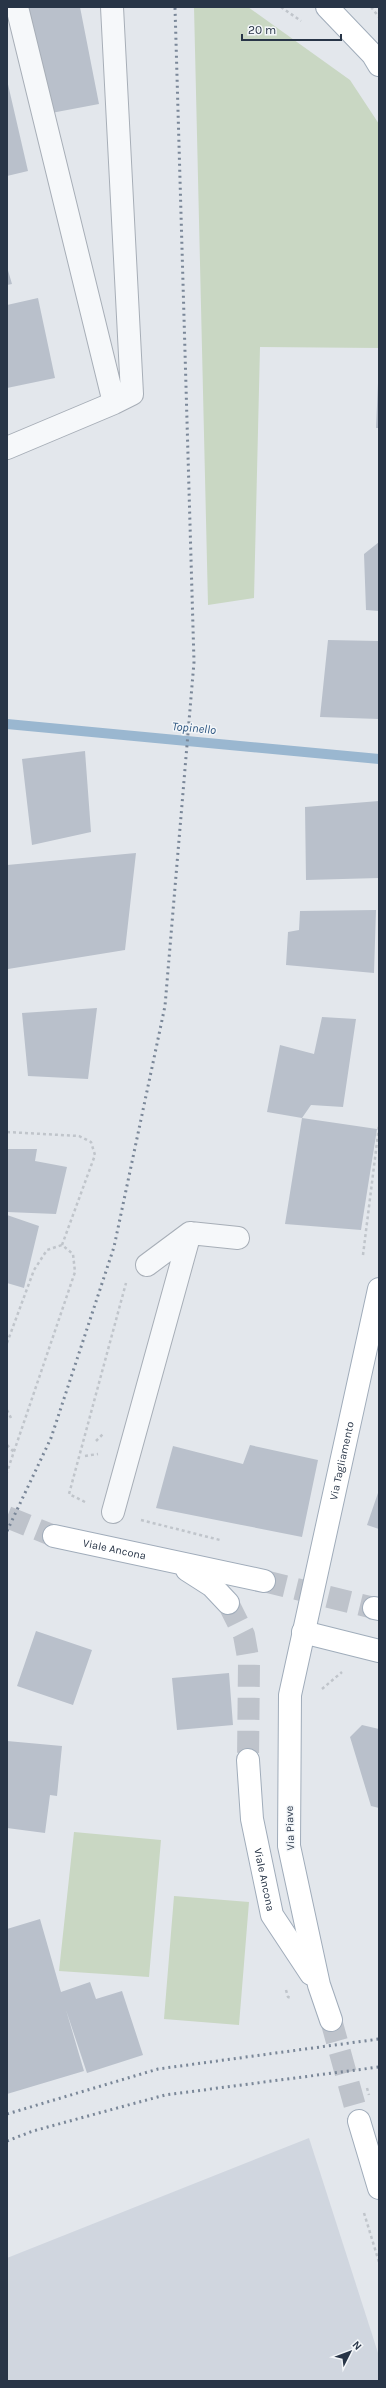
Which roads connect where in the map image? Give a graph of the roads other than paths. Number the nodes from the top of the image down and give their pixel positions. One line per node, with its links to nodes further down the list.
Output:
1 (17, 7): 5 (lane)
2 (112, 7): 5 (lane)
3 (327, 7): 4 (main road)
4 (379, 65)
5 (114, 403): 6 (lane)
6 (7, 448)
7 (190, 1233): 8 (lane); 9 (lane); 11 (lane)
8 (238, 1238)
9 (146, 1266)
10 (379, 1289): 16 (main road, Via Tagliamento)
11 (113, 1512)
12 (54, 1536): 13 (main road, Viale Ancona)
13 (174, 1562): 14 (main road, Viale Ancona); 15 (main road, Viale Ancona)
14 (264, 1581)
15 (228, 1604)
16 (303, 1632): 17 (main road); 19 (main road, Via Piave)
17 (379, 1651)
18 (248, 1760): 19 (main road, Viale Ancona)
19 (319, 1985): 20 (main road, Via Piave)
20 (331, 2020)
21 (359, 2121): 22 (main road)
22 (379, 2188)

